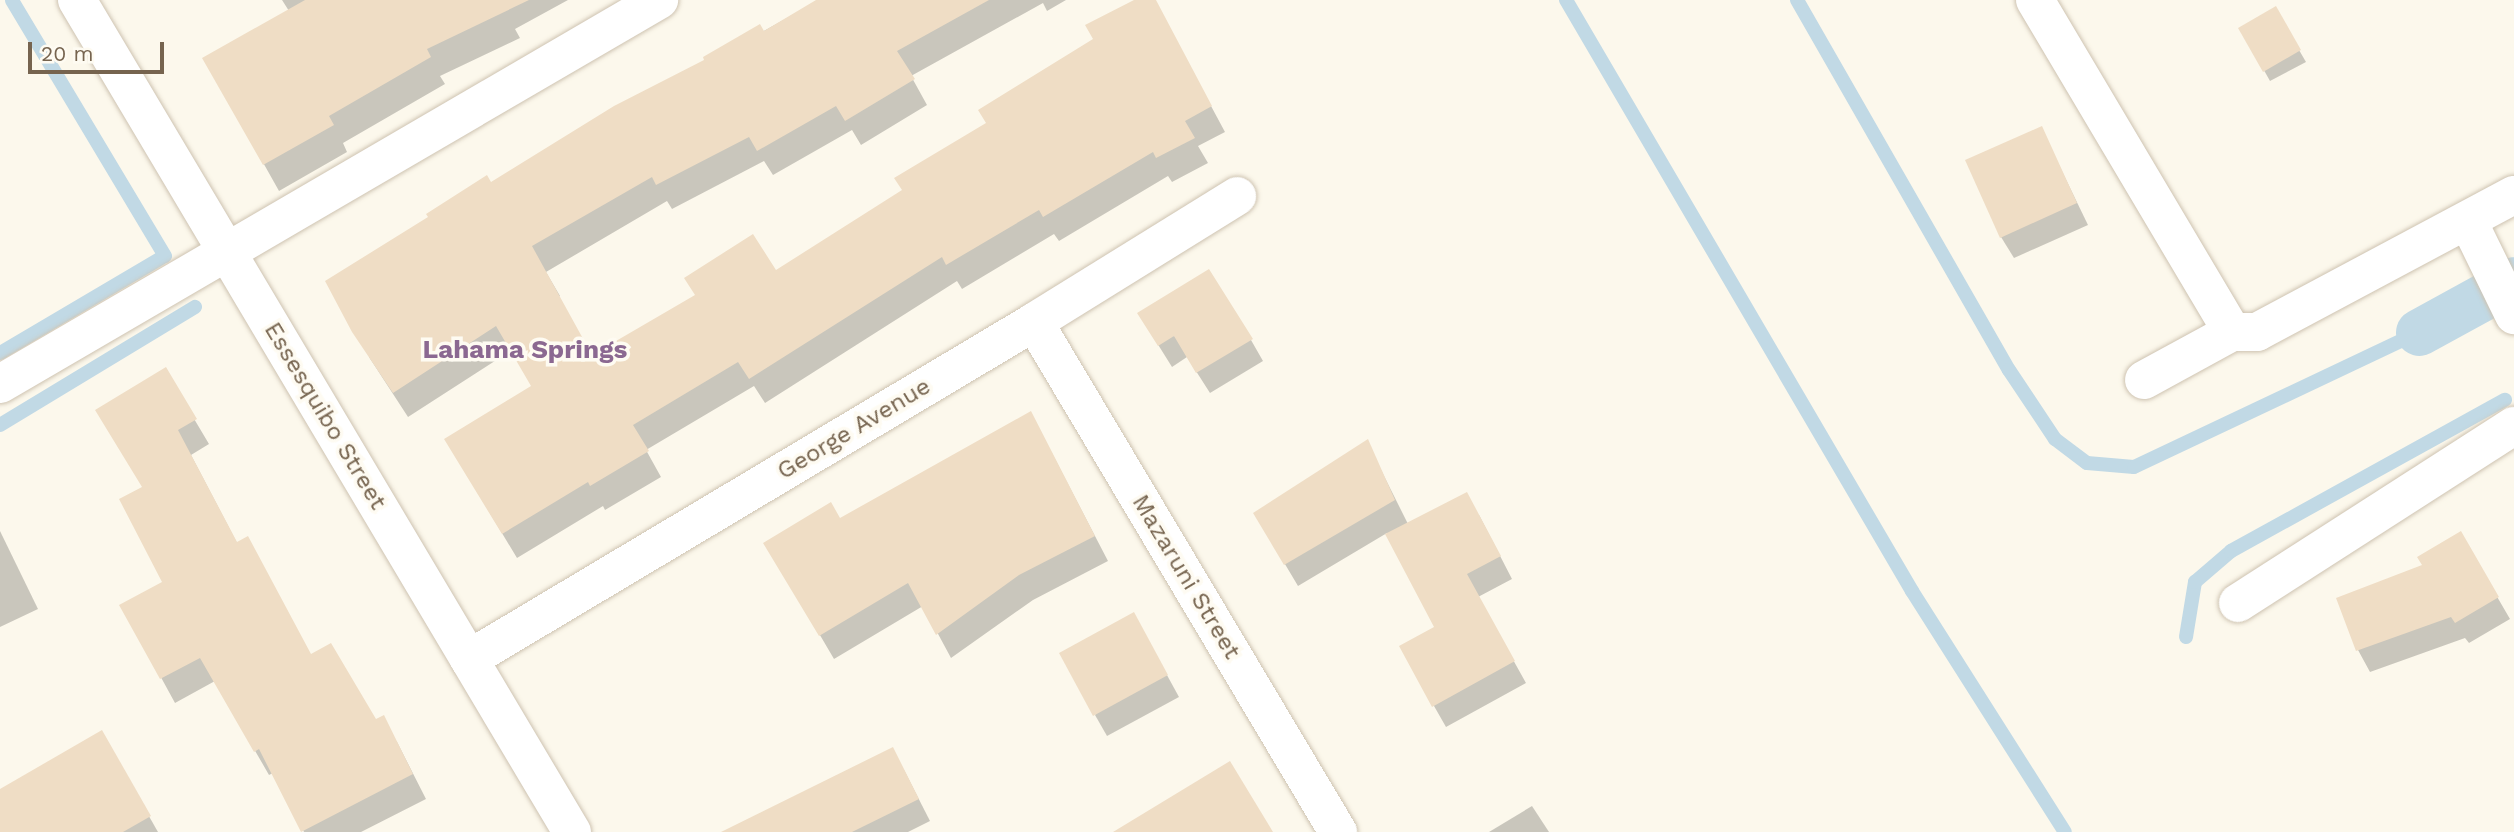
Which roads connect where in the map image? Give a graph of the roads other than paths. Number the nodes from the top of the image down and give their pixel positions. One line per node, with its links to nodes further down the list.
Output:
1 (77, 0): 7 (street, Essesquibo Street)
2 (659, 0): 7 (street)
3 (2035, 0): 10 (street)
4 (2514, 195): 6 (street)
5 (1237, 196): 9 (street, George Avenue)
6 (2468, 221): 8 (street); 10 (street)
7 (227, 252): 12 (street); 15 (street, Essesquibo Street)
8 (2514, 315)
9 (1034, 322): 15 (street, George Avenue); 17 (street, Mazaruni Street)
10 (2232, 332): 11 (street)
11 (2144, 380)
12 (0, 384)
13 (2514, 426): 14 (street)
14 (2238, 603)
15 (469, 659): 16 (street, Essesquibo Street)
16 (572, 832)
17 (1338, 832)

